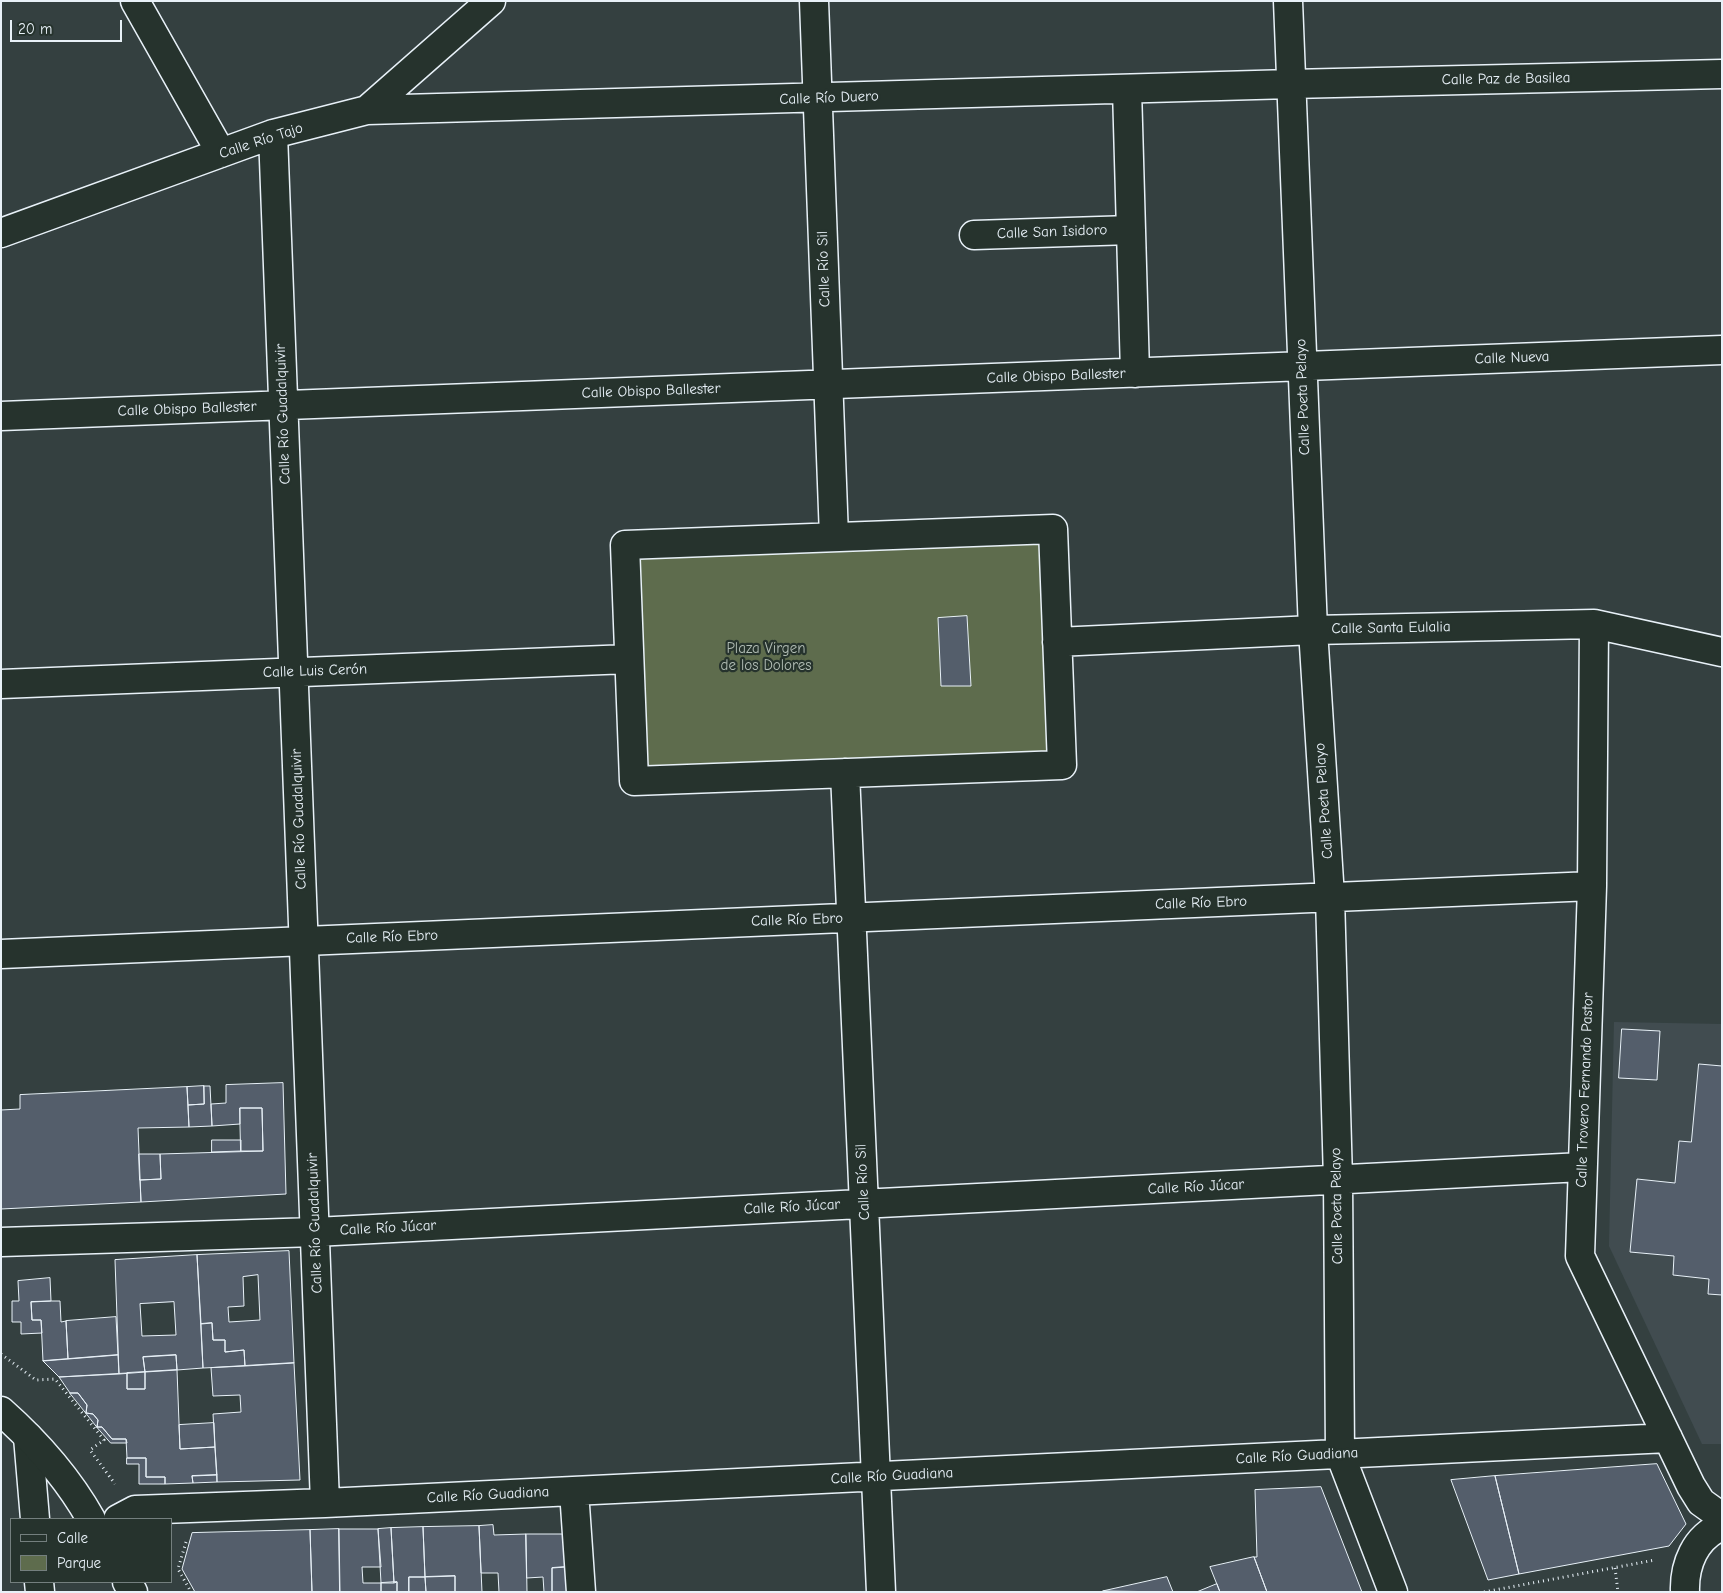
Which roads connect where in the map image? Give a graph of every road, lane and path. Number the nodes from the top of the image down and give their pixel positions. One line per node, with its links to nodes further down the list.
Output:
1 (135, 1): 11 (street)
2 (492, 1): 9 (street, Calle Río Tajo)
3 (814, 1): 8 (street, Calle Río Sil)
4 (1288, 1): 6 (street, Calle Poeta Pelayo)
5 (1722, 74): 6 (street, Calle Paz de Basilea)
6 (1291, 84): 7 (street, Calle Río Duero); 16 (street, Calle Poeta Pelayo)
7 (1127, 88): 8 (street, Calle Río Duero); 12 (street)
8 (818, 98): 9 (street, Calle Río Duero); 18 (street, Calle Río Sil)
9 (367, 110): 10 (street, Calle Río Tajo)
10 (273, 134): 11 (street, Calle Río Tajo); 19 (street, Calle Río Guadalquivir)
11 (222, 153): 13 (street, Calle Río Tajo)
12 (1131, 230): 14 (street, Calle San Isidoro); 17 (street)
13 (1, 233)
14 (974, 235)
15 (1722, 350): 16 (street, Calle Nueva)
16 (1302, 366): 17 (street, Calle Obispo Ballester); 23 (street, Calle Poeta Pelayo)
17 (1135, 373): 18 (street, Calle Obispo Ballester)
18 (828, 384): 19 (street, Calle Obispo Ballester); 21 (street, Calle Río Sil)
19 (283, 406): 20 (street, Calle Obispo Ballester); 27 (street, Calle Río Guadalquivir)
20 (1, 416)
21 (834, 537): 24 (street); 26 (street)
22 (1594, 624): 23 (street, Calle Santa Eulalia); 25 (street, Calle Santa Eulalia); 30 (street, Calle Trovero Fernando Pastor)
23 (1313, 630): 24 (street, Calle Santa Eulalia); 31 (street, Calle Poeta Pelayo)
24 (1057, 642): 29 (street)
25 (1722, 652)
26 (630, 659): 27 (street, Calle Luis Cerón); 29 (street)
27 (293, 672): 28 (street, Calle Luis Cerón); 33 (street, Calle Río Guadalquivir)
28 (1, 684)
29 (845, 772): 32 (street, Calle Río Sil)
30 (1592, 886): 31 (street, Calle Río Ebro); 35 (street, Calle Trovero Fernando Pastor)
31 (1330, 897): 32 (street, Calle Río Ebro); 36 (street, Calle Poeta Pelayo)
32 (851, 918): 33 (street, Calle Río Ebro); 37 (street, Calle Río Sil)
33 (304, 941): 34 (street, Calle Río Ebro); 38 (street, Calle Río Guadalquivir)
34 (1, 954)
35 (1582, 1167): 36 (street, Calle Río Júcar); 43 (street, Calle Trovero Fernando Pastor)
36 (1338, 1180): 37 (street, Calle Río Júcar); 44 (street, Calle Poeta Pelayo)
37 (864, 1204): 38 (street, Calle Río Júcar); 45 (street, Calle Río Sil)
38 (315, 1232): 39 (street, Calle Río Júcar); 48 (street, Calle Río Guadalquivir)
39 (1, 1242)
40 (1, 1354): 46 (path)
41 (1, 1411): 42 (street)
42 (28, 1437): 51 (street); 52 (street)
43 (1668, 1438): 44 (street, Calle Río Guadiana); 50 (street, Calle Trovero Fernando Pastor)
44 (1340, 1454): 45 (street, Calle Río Guadiana); 60 (street, Calle Poeta Pelayo)
45 (876, 1476): 47 (street, Calle Río Guadiana); 59 (street, Calle Río Sil)
46 (118, 1487)
47 (574, 1491): 48 (street, Calle Río Guadiana); 58 (street)
48 (325, 1503): 49 (street, Calle Río Guadiana)
49 (189, 1508): 53 (street, Calle Río Guadiana); 57 (path)
50 (1722, 1517)
51 (35, 1518)
52 (90, 1518)
53 (120, 1518)
54 (1722, 1526): 63 (street)
55 (1660, 1559): 56 (path)
56 (1615, 1568): 61 (path); 62 (path)
57 (191, 1592)
58 (581, 1592)
59 (881, 1592)
60 (1393, 1592)
61 (1484, 1592)
62 (1618, 1592)
63 (1685, 1592)

